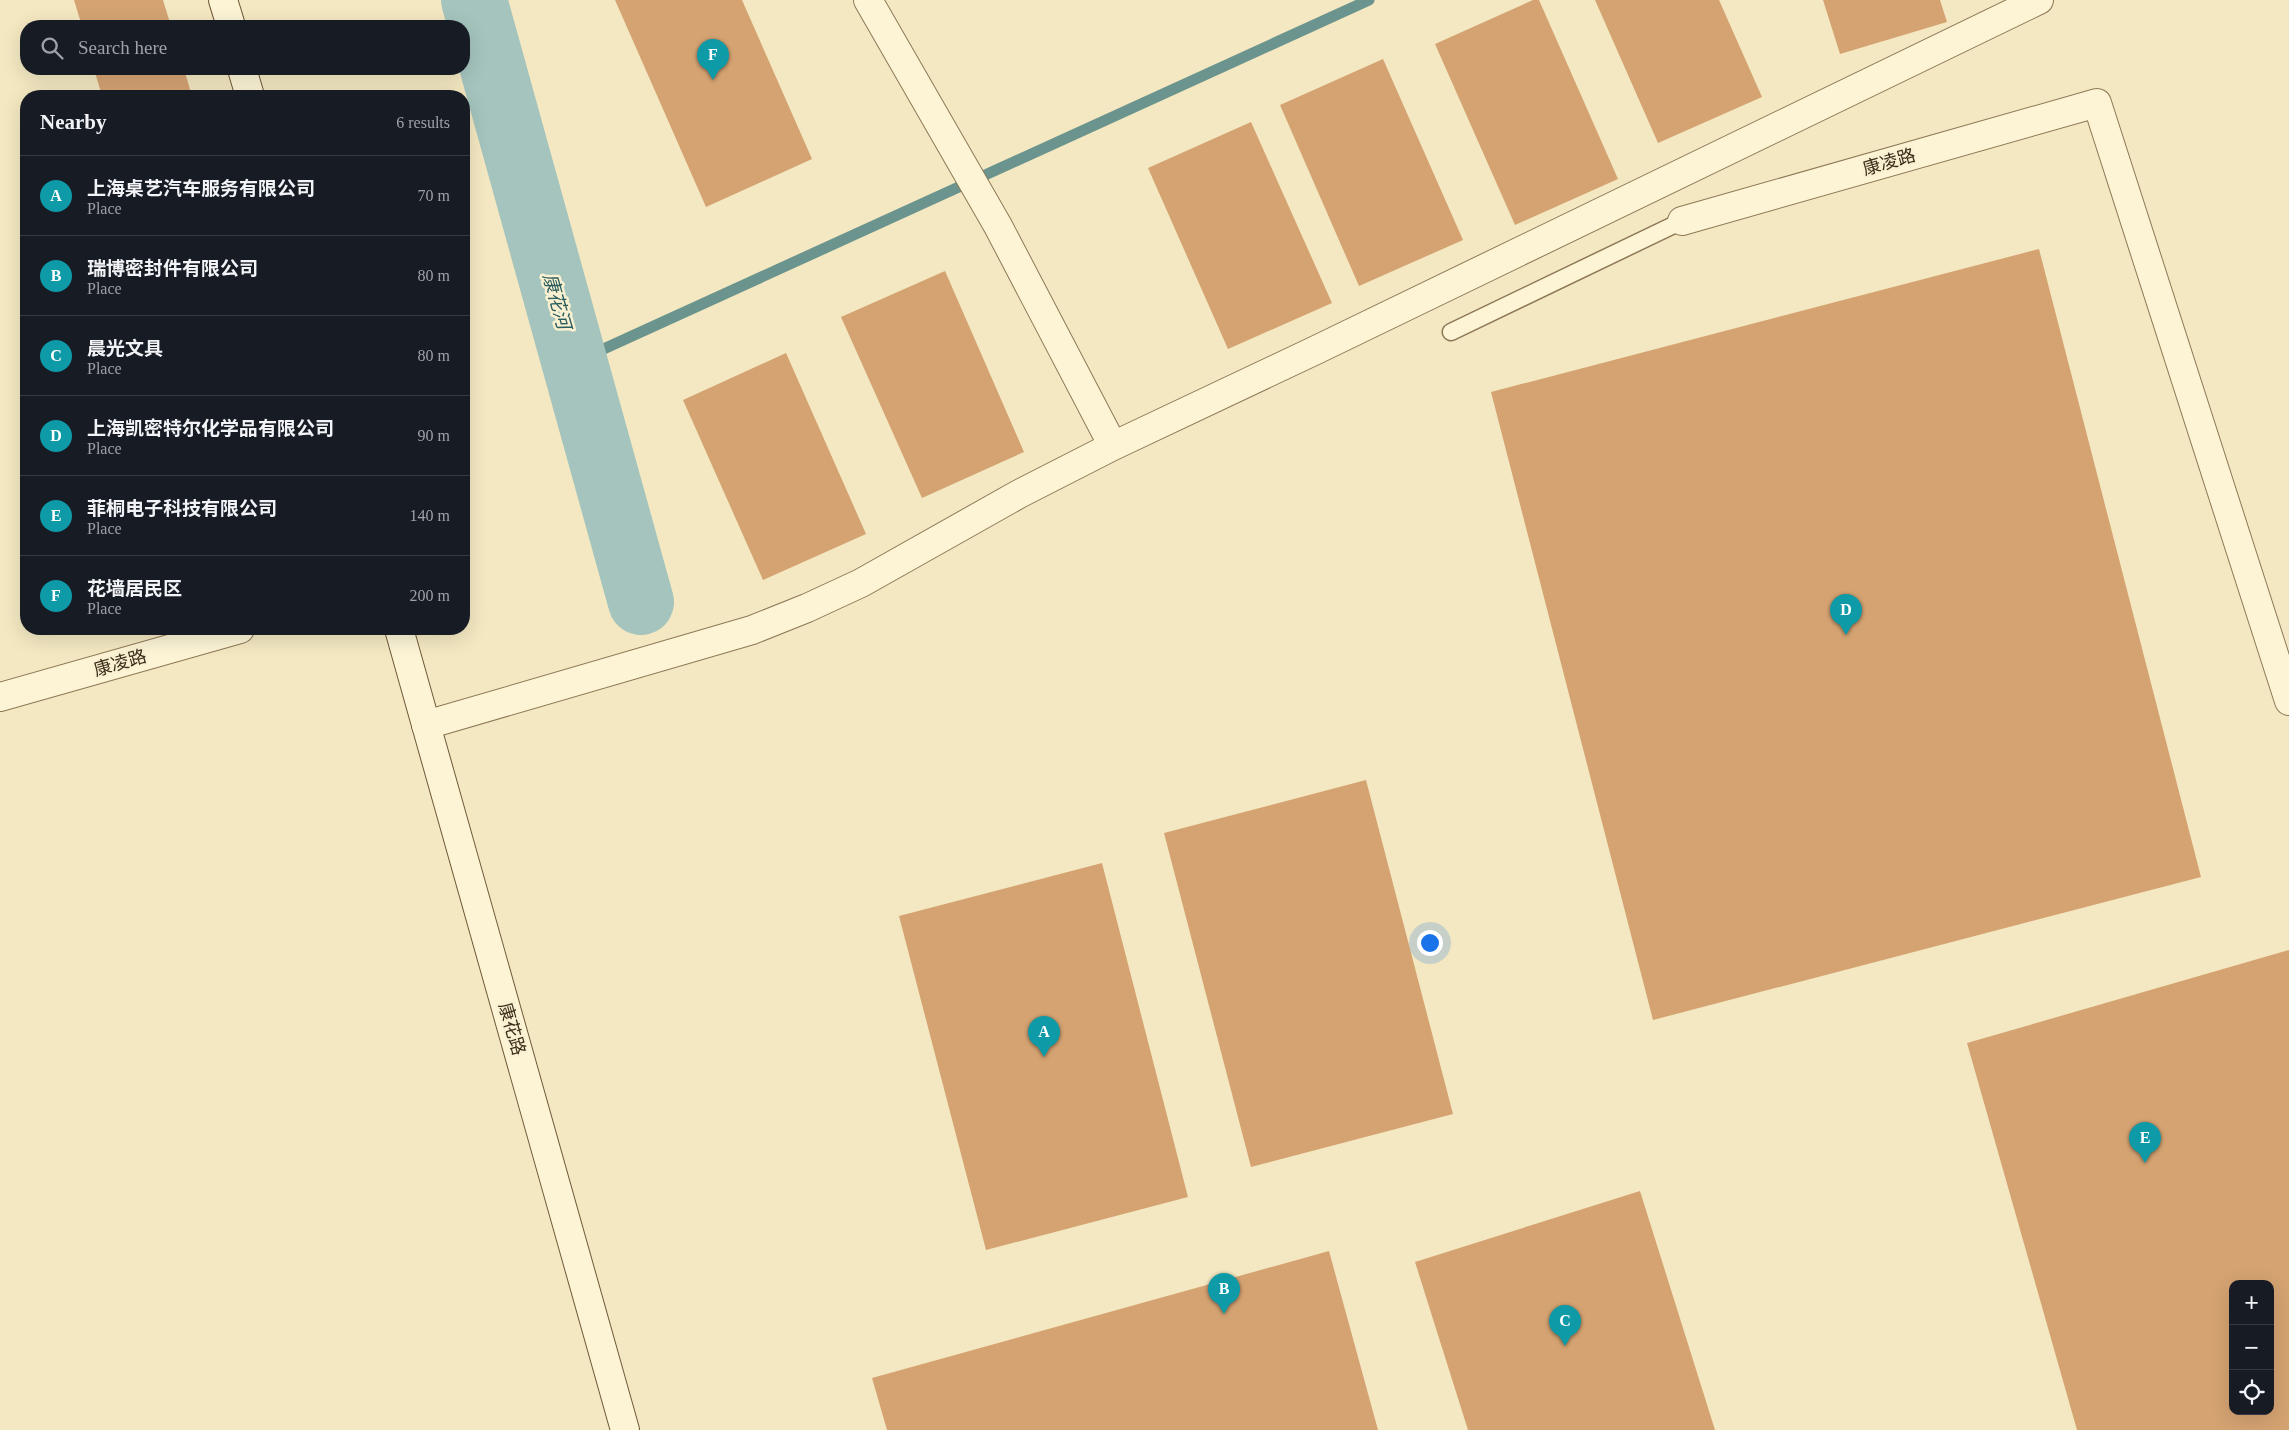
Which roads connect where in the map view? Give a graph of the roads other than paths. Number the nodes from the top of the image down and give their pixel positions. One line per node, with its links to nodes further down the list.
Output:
1 (223, 0): 4 (street)
2 (868, 0): 9 (street)
3 (2039, 0): 9 (street)
4 (229, 20)
5 (244, 75): 6 (street)
6 (248, 90)
7 (1682, 221): 8 (lane); 13 (street, 康凌路)
8 (1450, 332)
9 (1113, 446): 14 (street)
10 (219, 635): 12 (street, 康凌路)
11 (401, 635): 14 (street, 康花路)
12 (0, 697)
13 (2289, 701)
14 (426, 725): 15 (street, 康花路)
15 (625, 1430)

